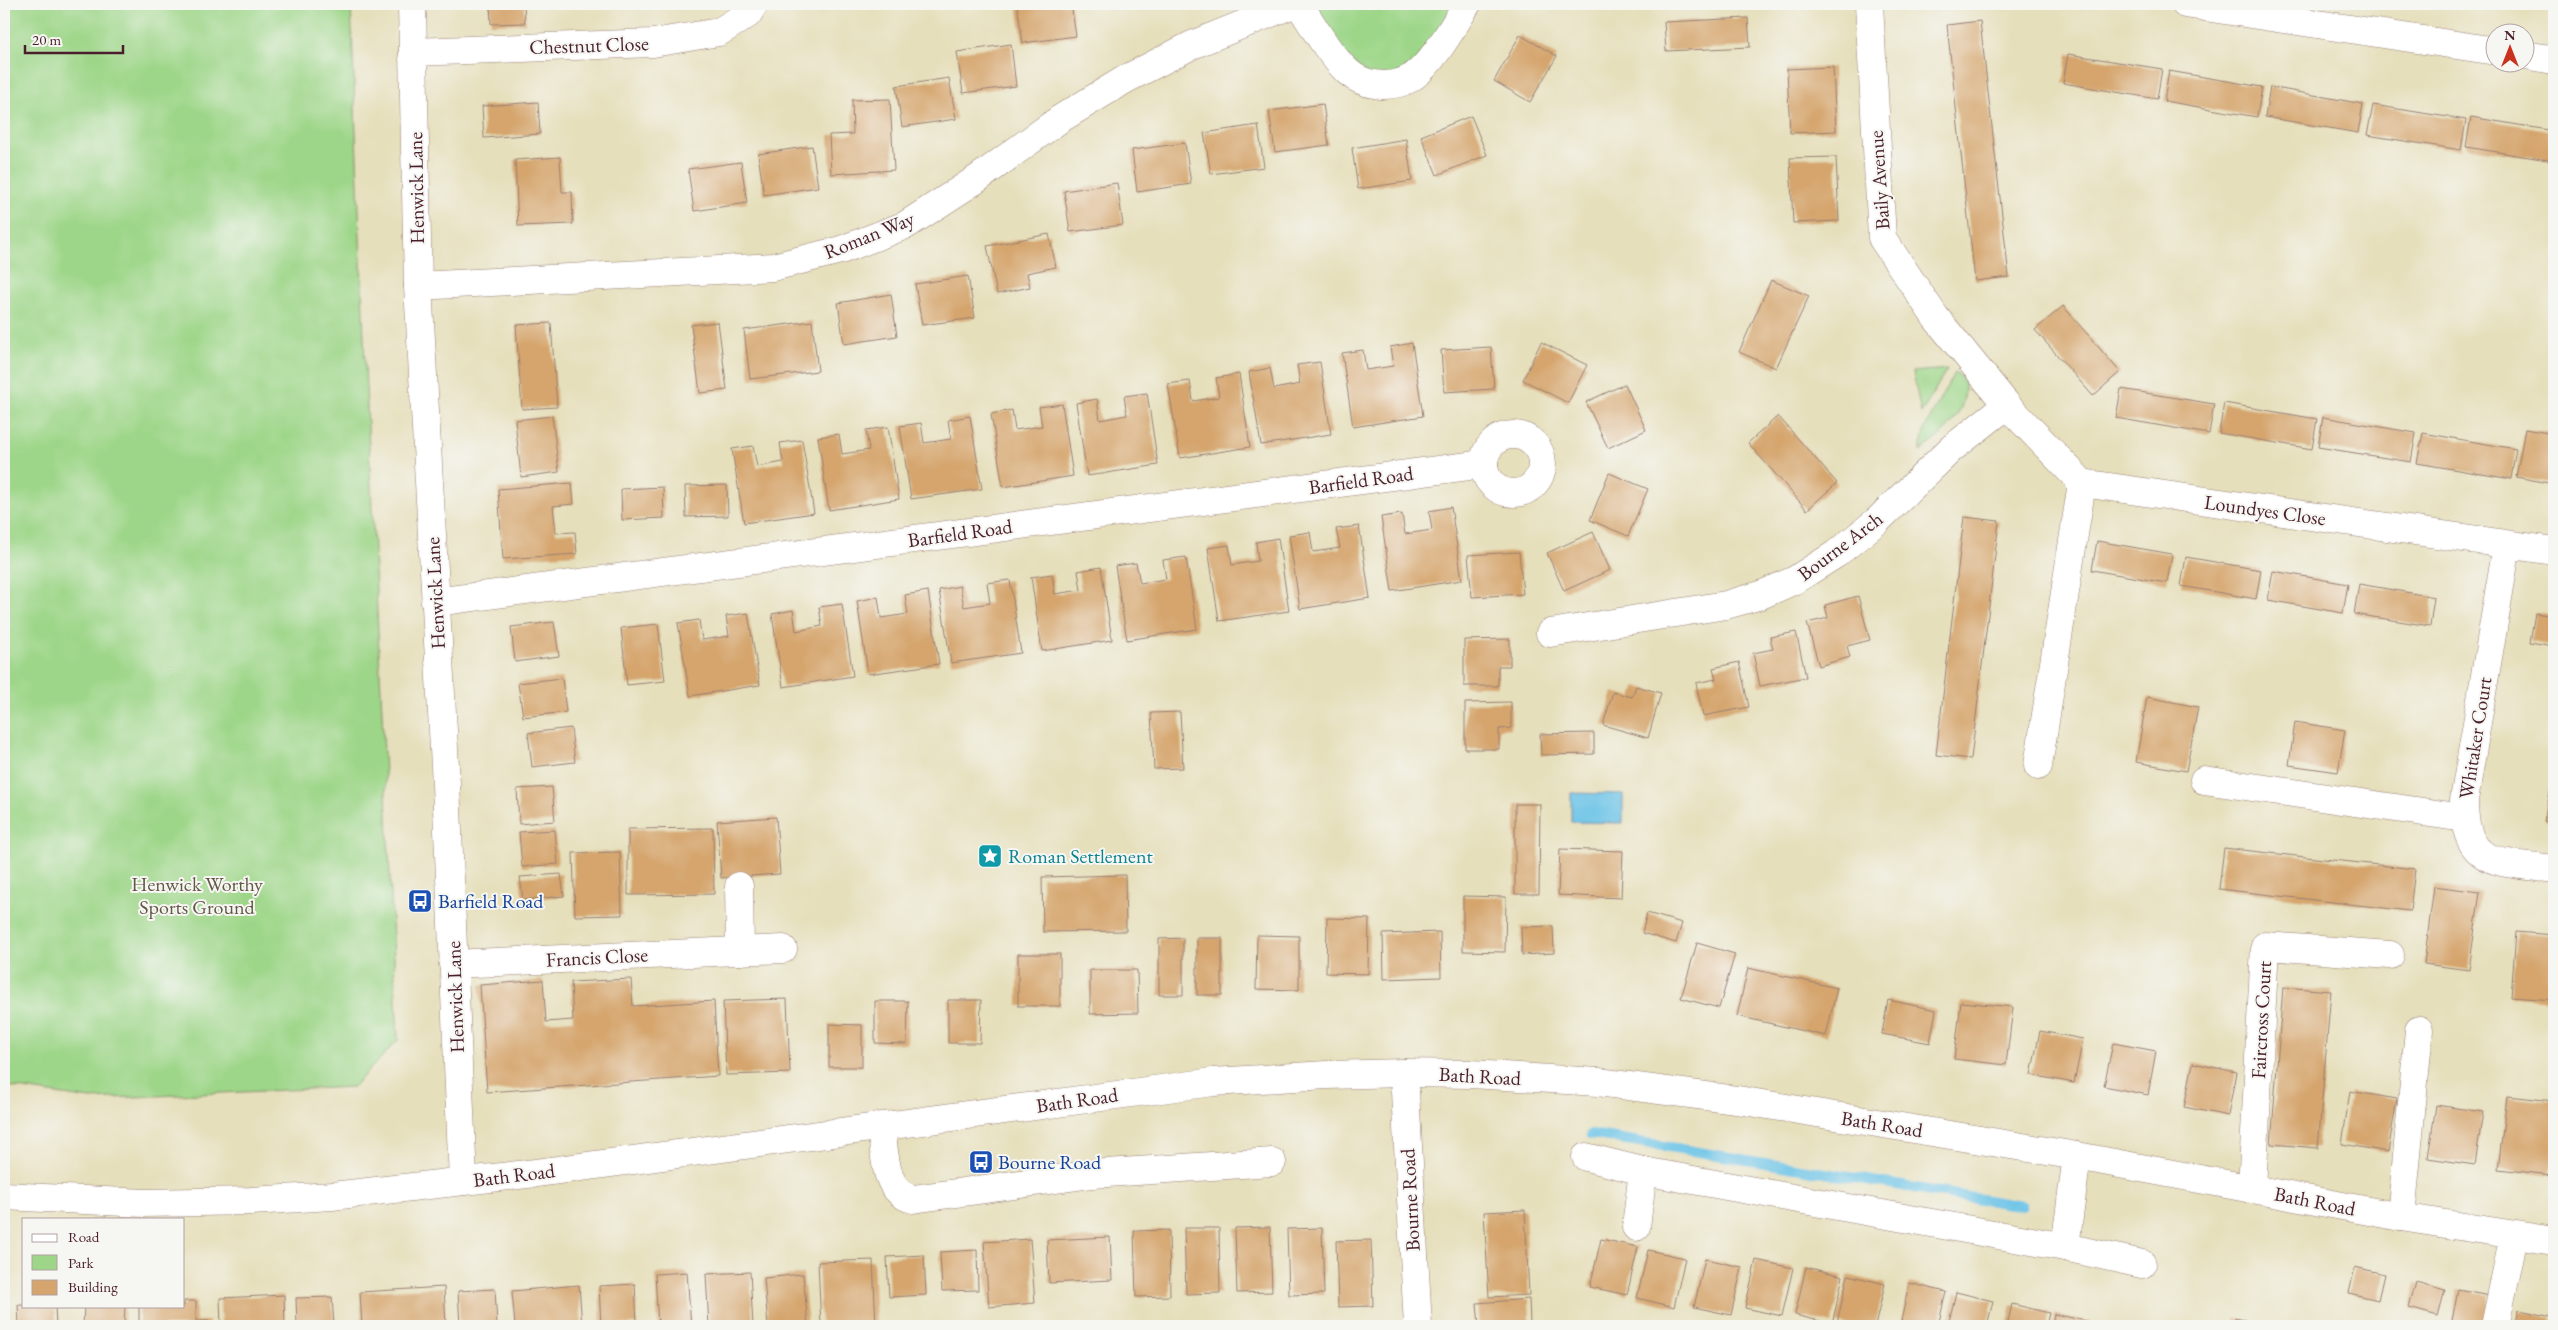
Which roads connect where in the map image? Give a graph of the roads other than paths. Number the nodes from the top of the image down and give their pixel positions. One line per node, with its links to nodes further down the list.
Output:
1 (412, 4): 9 (street, Henwick Lane)
2 (754, 4): 9 (street, Chestnut Close)
3 (1293, 4): 12 (street, Roman Way)
4 (1299, 4): 5 (street)
5 (1467, 4)
6 (1869, 4): 13 (street, Baily Avenue)
7 (2185, 4): 8 (street)
8 (2486, 49)
9 (413, 52): 12 (street, Henwick Lane)
10 (2536, 57): 11 (street)
11 (2554, 60)
12 (418, 286): 18 (street, Henwick Lane)
13 (2007, 405): 15 (street); 19 (street, Bourne Arch)
14 (1484, 464): 18 (street, Barfield Road)
15 (2082, 483): 16 (street, Loundyes Close); 20 (street)
16 (2507, 545): 17 (street, Loundyes Close); 22 (street, Whitaker Court)
17 (2554, 551)
18 (436, 602): 28 (street, Henwick Lane)
19 (1550, 633)
20 (2038, 766)
21 (2204, 780): 22 (street)
22 (2464, 818): 23 (street, Whitaker Court)
23 (2554, 869)
24 (739, 886): 26 (street)
25 (783, 949): 26 (street, Francis Close)
26 (740, 951): 28 (street, Francis Close)
27 (2390, 955): 37 (street, Faircross Court)
28 (453, 964): 36 (street, Henwick Lane)
29 (2420, 1030): 39 (street)
30 (1404, 1073): 31 (street, Bath Road); 32 (street, Bath Road); 45 (street, Bourne Road)
31 (881, 1126): 34 (street); 36 (street, Bath Road)
32 (2077, 1156): 37 (street, Bath Road); 43 (street)
33 (1586, 1157): 35 (street)
34 (1272, 1162)
35 (1643, 1170): 40 (street); 43 (street)
36 (463, 1181): 38 (street, Bath Road)
37 (2252, 1189): 39 (street, Bath Road)
38 (4, 1196)
39 (2401, 1217): 41 (street, Bath Road)
40 (1636, 1227)
41 (2514, 1236): 42 (street, Bath Road); 46 (street)
42 (2554, 1237)
43 (2065, 1247): 44 (street)
44 (2142, 1264)
45 (1418, 1326)
46 (2494, 1326)

